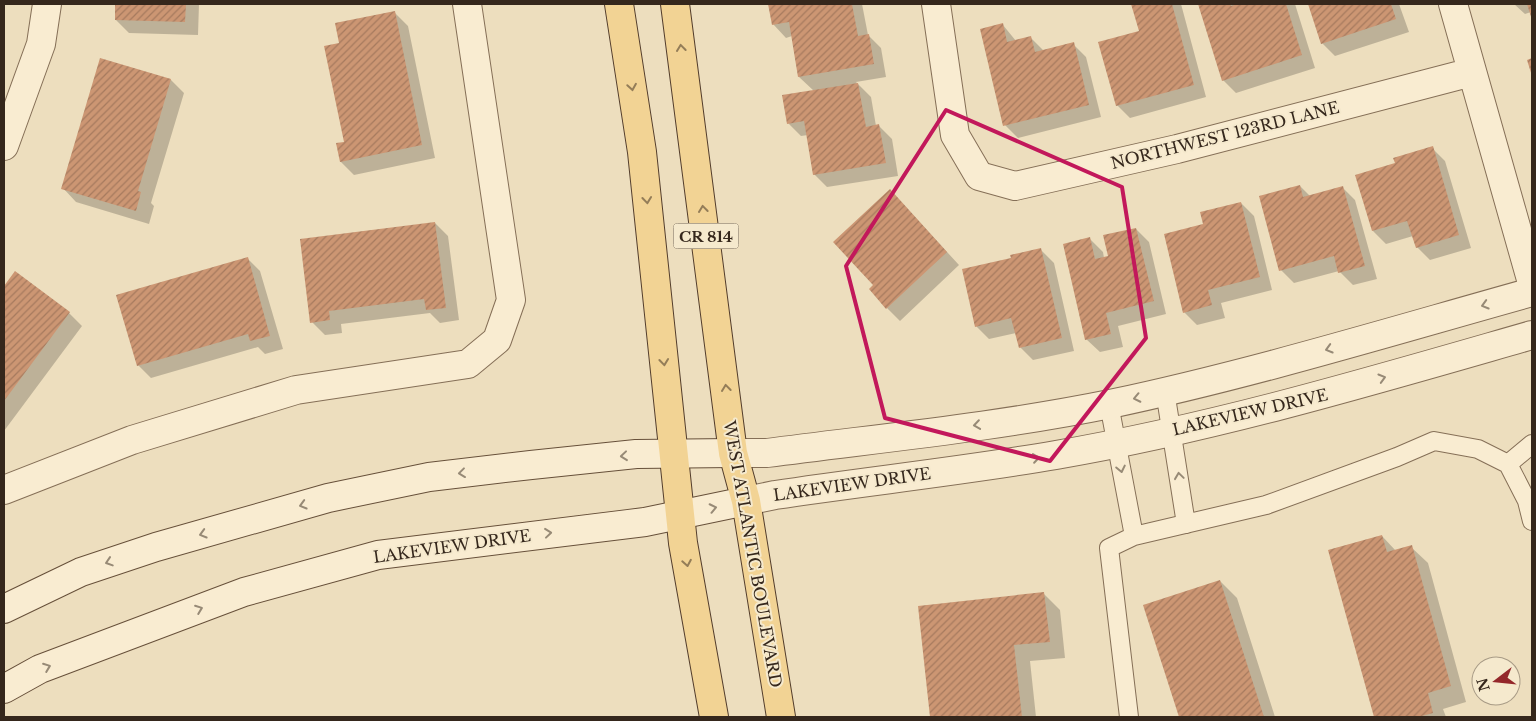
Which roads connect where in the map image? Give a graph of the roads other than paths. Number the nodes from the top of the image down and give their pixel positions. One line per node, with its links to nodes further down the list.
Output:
1 (48, 4): 8 (street)
2 (467, 4): 20 (street)
3 (620, 4): 17 (main road, CR 814, one-way to 17)
4 (675, 4): 18 (main road, WEST ATLANTIC BOULEVARD / CR 814, one-way to 4)
5 (936, 4): 7 (street, NORTHWEST 123RD LANE)
6 (1454, 4): 7 (street)
7 (1472, 72): 9 (street)
8 (4, 146)
9 (1532, 283)
10 (1532, 292): 12 (street, one-way to 12)
11 (1532, 335): 14 (street, LAKEVIEW DRIVE, one-way to 11)
12 (1165, 391): 13 (street, one-way to 13); 14 (lane)
13 (1109, 404): 15 (lane); 18 (street, one-way to 18)
14 (1172, 430): 15 (street, LAKEVIEW DRIVE); 24 (lane, one-way to 14)
15 (1115, 443): 21 (street, LAKEVIEW DRIVE, one-way to 15); 25 (lane, one-way to 25)
16 (1532, 444): 19 (lane)
17 (672, 454): 18 (street); 22 (main road, CR 814); 26 (street, one-way to 26)
18 (733, 454): 21 (main road, WEST ATLANTIC BOULEVARD / CR 814)
19 (1508, 464): 23 (lane); 24 (lane)
20 (4, 490)
21 (746, 501): 22 (street, LAKEVIEW DRIVE, one-way to 21); 29 (main road, WEST ATLANTIC BOULEVARD / CR 814)
22 (681, 515): 27 (street, LAKEVIEW DRIVE, one-way to 22); 28 (main road, CR 814, one-way to 28)
23 (1532, 521)
24 (1186, 524): 25 (lane)
25 (1134, 536): 30 (lane)
26 (4, 608)
27 (4, 689)
28 (714, 717)
29 (781, 717)
30 (1128, 717)

